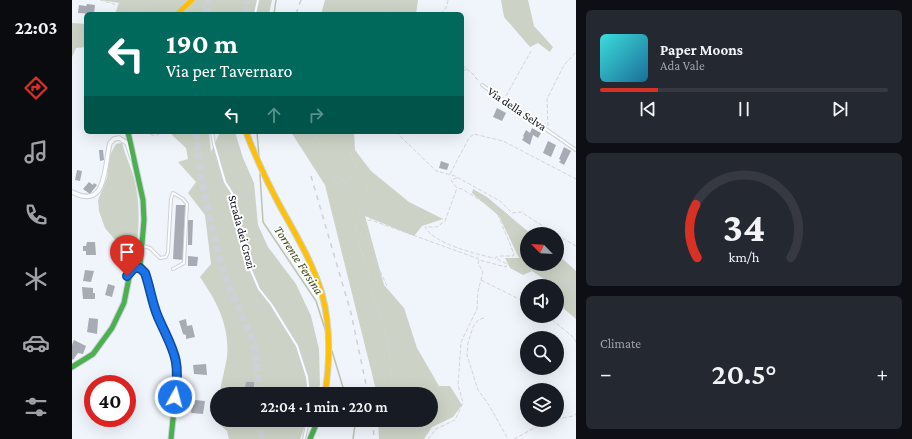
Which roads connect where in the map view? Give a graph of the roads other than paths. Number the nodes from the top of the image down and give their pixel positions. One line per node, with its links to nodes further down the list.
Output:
1 (192, 0): 3 (main road)
2 (258, 0): 4 (lane)
3 (179, 12)
4 (256, 12)
5 (482, 85): 9 (lane, Via della Selva)
6 (129, 134): 10 (main road)
7 (213, 134): 16 (lane, Strada dei Crozi)
8 (247, 134): 17 (main road)
9 (576, 150)
10 (137, 166): 11 (street); 12 (main road)
11 (72, 192)
12 (142, 246): 13 (main road); 14 (lane)
13 (140, 268): 15 (main road); 20 (main road)
14 (172, 269)
15 (72, 367)
16 (308, 387)
17 (326, 387)
18 (307, 427): 21 (lane)
19 (315, 427): 22 (main road)
20 (171, 439)
21 (304, 439)
22 (310, 439)

